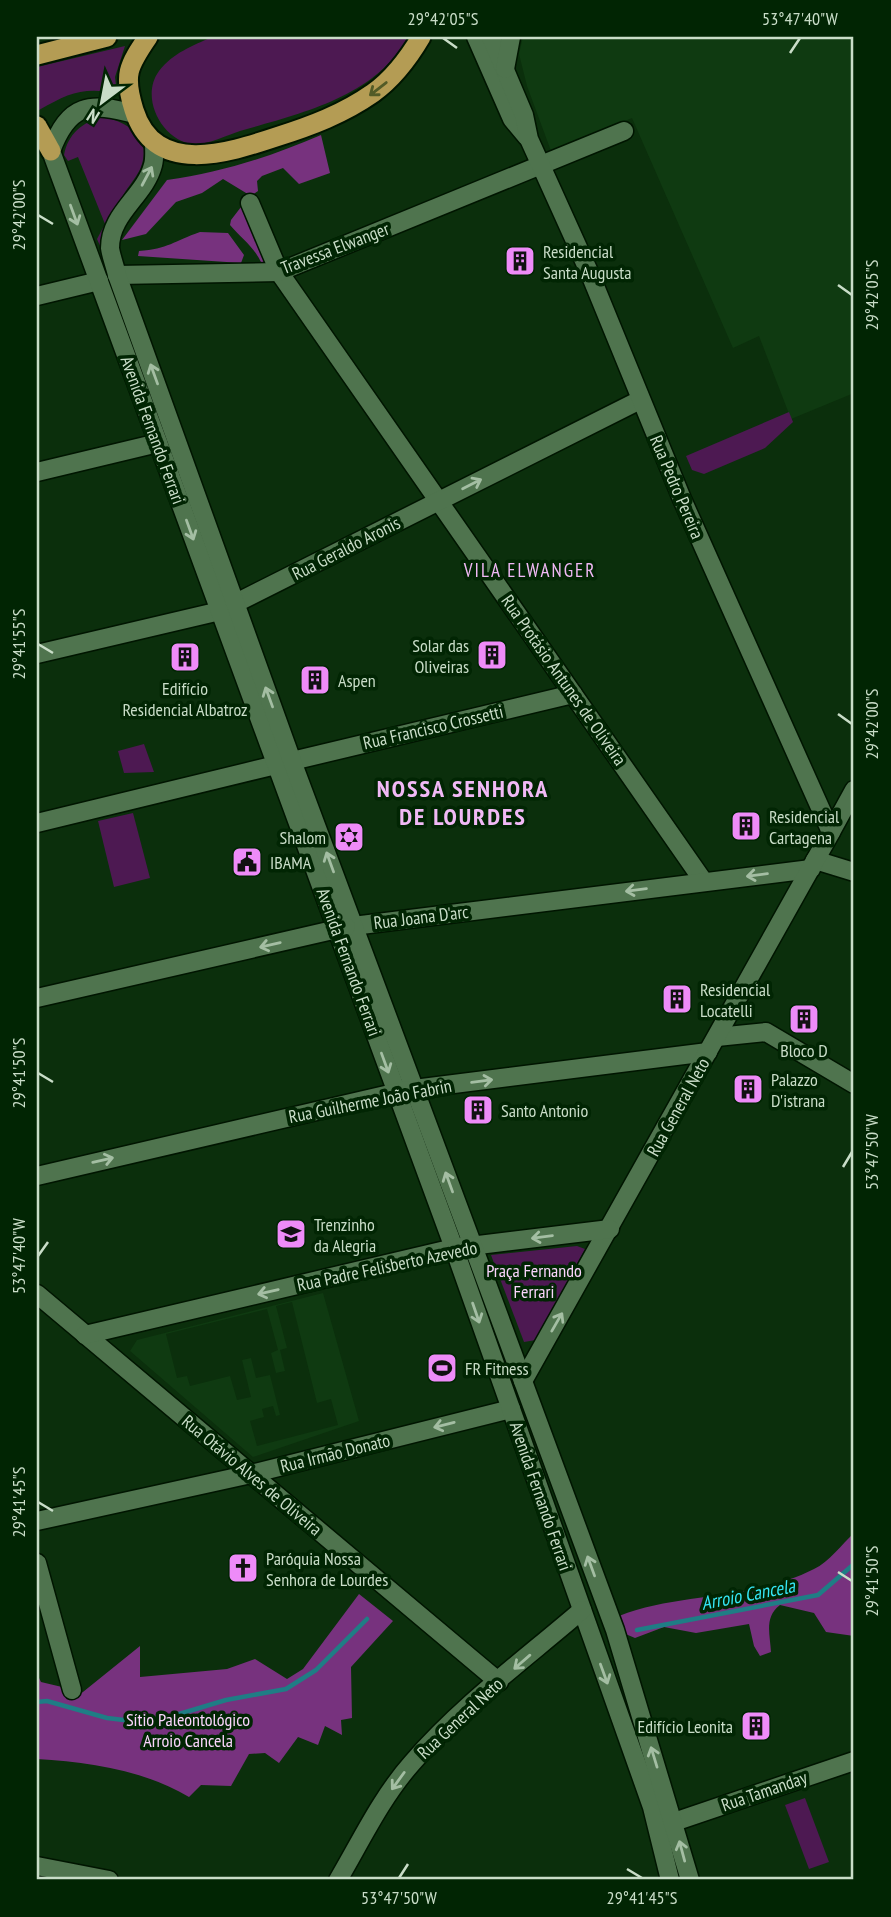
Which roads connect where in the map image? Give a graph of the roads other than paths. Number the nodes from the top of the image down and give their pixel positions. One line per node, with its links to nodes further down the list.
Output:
1 (107, 37): 7 (highway)
2 (148, 37): 9 (highway)
3 (421, 37): 13 (highway, one-way to 13)
4 (476, 37): 12 (street, Rua Pedro Pereira)
5 (491, 37): 8 (street, Rua Pedro Pereira)
6 (511, 37): 8 (street)
7 (37, 55)
8 (505, 69): 12 (street, Rua Pedro Pereira)
9 (135, 114): 13 (highway); 14 (street)
10 (37, 126): 14 (highway)
11 (624, 131): 15 (street, Travessa Elwanger)
12 (529, 139): 15 (street, Rua Pedro Pereira)
13 (154, 143): 18 (street, Avenida Fernando Ferrari, one-way to 13)
14 (51, 150): 19 (street, Avenida Fernando Ferrari, one-way to 19)
15 (541, 166): 17 (street, Travessa Elwanger); 21 (street, Rua Pedro Pereira)
16 (250, 203): 17 (street, Rua Protásio Antunes de Oliveira)
17 (279, 272): 18 (street, Travessa Elwanger); 24 (street, Rua Protásio Antunes de Oliveira)
18 (117, 275): 25 (street, Avenida Fernando Ferrari, one-way to 18)
19 (99, 281): 20 (street); 22 (street, Avenida Fernando Ferrari)
20 (37, 296)
21 (640, 400): 24 (street, Rua Geraldo Aronis, one-way to 21); 31 (street, Rua Pedro Pereira)
22 (158, 443): 23 (street); 25 (street, Avenida Fernando Ferrari, one-way to 25)
23 (37, 472)
24 (439, 501): 25 (street, Rua Geraldo Aronis); 27 (street, Rua Protásio Antunes de Oliveira)
25 (228, 607): 26 (street, Rua Geraldo Aronis); 28 (street, Avenida Fernando Ferrari)
26 (37, 654)
27 (573, 694): 28 (street, Rua Francisco Crossetti); 34 (street, Rua Protásio Antunes de Oliveira)
28 (284, 763): 30 (street, Rua Francisco Crossetti); 35 (street, Avenida Fernando Ferrari)
29 (854, 790): 31 (street, Rua General Neto)
30 (37, 823)
31 (831, 832): 32 (street, Rua General Neto)
32 (813, 864): 33 (street, Rua Joana D'arc); 34 (street, Rua Joana D'arc, one-way to 34); 37 (street, Rua General Neto)
33 (854, 872)
34 (704, 882): 35 (street, Rua Joana D'arc, one-way to 35)
35 (345, 928): 36 (street, Rua Joana D'arc, one-way to 36); 39 (street, Avenida Fernando Ferrari)
36 (37, 998)
37 (713, 1044): 38 (street, Rua Guilherme João Fabrin); 39 (street, Rua Guilherme João Fabrin, one-way to 37); 41 (street, Rua General Neto)
38 (854, 1084)
39 (405, 1091): 40 (street, Rua Guilherme João Fabrin, one-way to 39); 42 (street, Avenida Fernando Ferrari, one-way to 39); 43 (street, Avenida Fernando Ferrari)
40 (37, 1176)
41 (610, 1228): 42 (street, Rua Padre Felisberto Azevedo, one-way to 42); 46 (street, Rua General Neto, one-way to 41)
42 (472, 1246): 43 (street, Rua Padre Felisberto Azevedo); 46 (street, Avenida Fernando Ferrari)
43 (454, 1248): 45 (street, Rua Padre Felisberto Azevedo, one-way to 45); 47 (street, Avenida Fernando Ferrari, one-way to 47)
44 (37, 1294): 45 (street, Rua Otávio Alves de Oliveira)
45 (86, 1335): 48 (street, Rua Otávio Alves de Oliveira)
46 (523, 1381): 55 (street, Avenida Fernando Ferrari, one-way to 46)
47 (511, 1409): 48 (street, Rua Irmão Donato, one-way to 48); 51 (street, Avenida Fernando Ferrari)
48 (251, 1474): 49 (street, Rua Irmão Donato); 52 (street, Rua Otávio Alves de Oliveira)
49 (37, 1521)
50 (37, 1563): 53 (street)
51 (582, 1610): 52 (street, Rua General Neto, one-way to 52); 59 (street, Avenida Fernando Ferrari, one-way to 59)
52 (499, 1682): 58 (street, Rua General Neto, one-way to 58)
53 (72, 1690)
54 (854, 1761): 55 (street, Rua Tamanday)
55 (674, 1822): 60 (street, Avenida Fernando Ferrari, one-way to 55)
56 (37, 1866): 57 (street)
57 (109, 1880)
58 (338, 1880)
59 (670, 1880)
60 (690, 1880)

